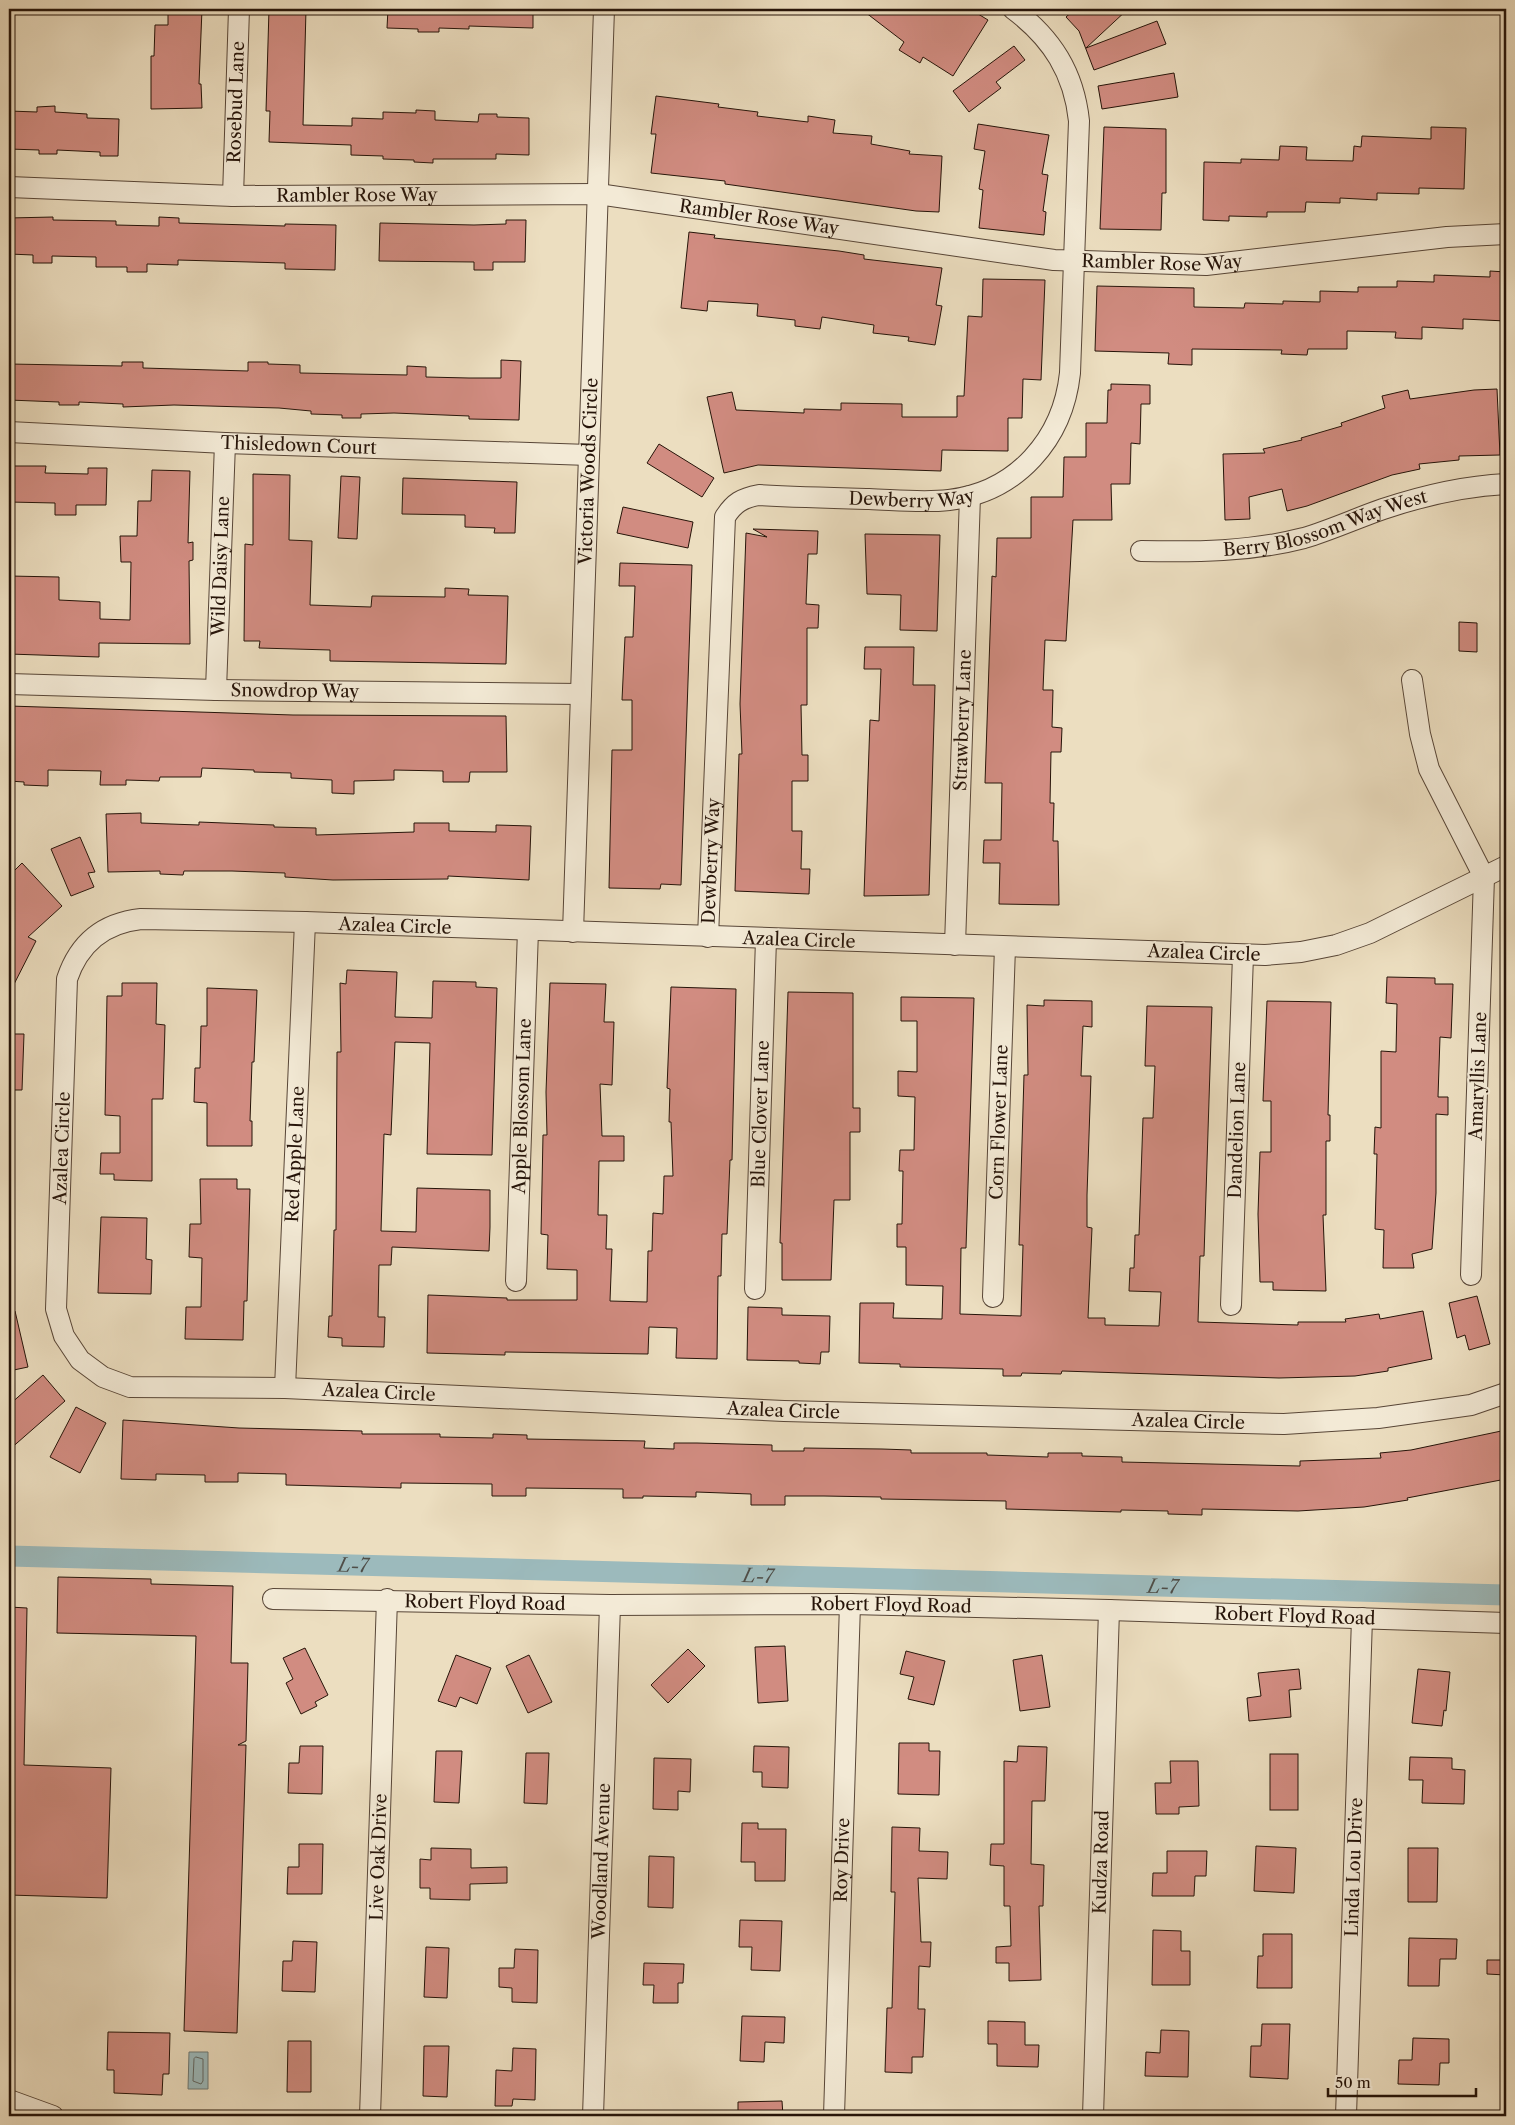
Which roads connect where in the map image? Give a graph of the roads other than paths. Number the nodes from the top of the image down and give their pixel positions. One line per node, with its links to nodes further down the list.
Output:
1 (239, 9): 6 (street, Rosebud Lane)
2 (604, 9): 5 (street, Victoria Woods Circle)
3 (1013, 9): 8 (street, Dewberry Way)
4 (9, 187): 6 (street, Rambler Rose Way)
5 (598, 194): 6 (street, Rambler Rose Way); 8 (street, Rambler Rose Way); 11 (street, Victoria Woods Circle)
6 (233, 196)
7 (1506, 234): 8 (street, Rambler Rose Way)
8 (1074, 261): 13 (street, Dewberry Way)
9 (9, 432): 10 (street, Thisledown Court)
10 (225, 443): 11 (street, Thisledown Court); 17 (street, Wild Daisy Lane)
11 (589, 455): 18 (street, Victoria Woods Circle)
12 (1506, 484): 14 (street, Berry Blossom Way West)
13 (970, 496): 24 (street, Dewberry Way); 26 (street, Strawberry Lane)
14 (1141, 551)
15 (1412, 680): 20 (street)
16 (9, 684): 17 (street, Snowdrop Way)
17 (216, 690): 18 (street, Snowdrop Way)
18 (581, 694): 23 (street, Victoria Woods Circle)
19 (1506, 866): 20 (street, Azalea Circle)
20 (1484, 877): 28 (street, Azalea Circle); 29 (street, Amaryllis Lane)
21 (304, 922): 22 (street, Azalea Circle); 34 (street, Red Apple Lane); 34 (street, Azalea Circle)
22 (528, 930): 23 (street, Azalea Circle); 30 (street, Apple Blossom Lane)
23 (573, 932): 24 (street, Azalea Circle)
24 (708, 937): 25 (street, Azalea Circle)
25 (766, 939): 26 (street, Azalea Circle); 31 (street, Blue Clover Lane)
26 (955, 945): 27 (street, Azalea Circle)
27 (1005, 946): 28 (street, Azalea Circle); 32 (street, Corn Flower Lane)
28 (1243, 955): 33 (street, Dandelion Lane)
29 (1471, 1275)
30 (516, 1281)
31 (755, 1289)
32 (993, 1297)
33 (1231, 1305)
34 (285, 1388): 35 (street, Azalea Circle)
35 (1506, 1393)
36 (273, 1599): 37 (street, Robert Floyd Road)
37 (387, 1600): 39 (street, Robert Floyd Road); 45 (street, Live Oak Drive)
38 (850, 1604): 39 (street, Robert Floyd Road); 40 (street, Robert Floyd Road); 47 (street, Roy Drive)
39 (610, 1605): 46 (street, Woodland Avenue)
40 (1109, 1610): 41 (street, Robert Floyd Road); 48 (street, Kudza Road)
41 (1362, 1618): 42 (street, Robert Floyd Road); 49 (street, Linda Lou Drive)
42 (1506, 1623)
43 (9, 2100): 44 (street)
44 (53, 2116)
45 (370, 2116)
46 (593, 2116)
47 (834, 2116)
48 (1093, 2116)
49 (1346, 2116)

